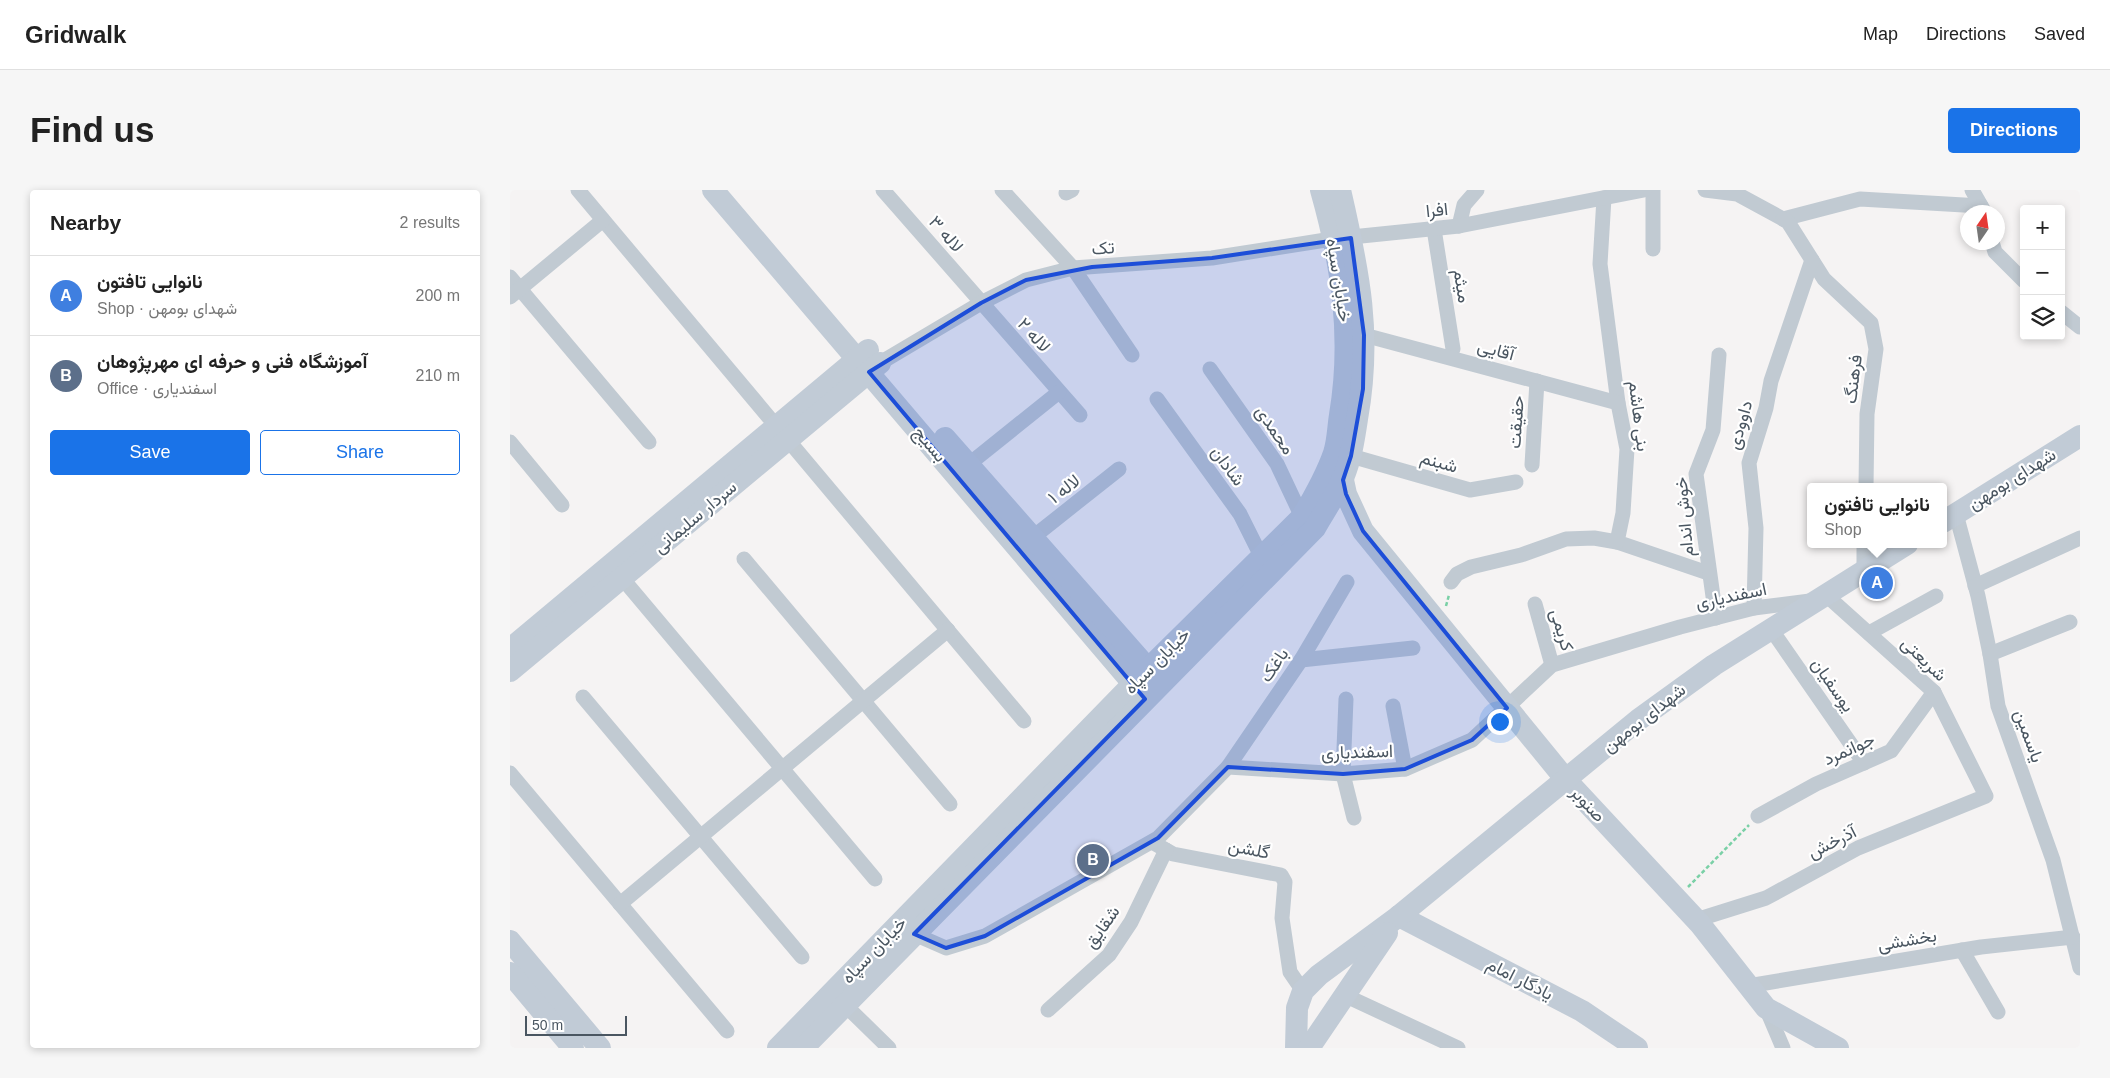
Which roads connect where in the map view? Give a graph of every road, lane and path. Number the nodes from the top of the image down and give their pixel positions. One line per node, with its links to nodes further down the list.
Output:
1 (578, 190): 18 (street)
2 (713, 190): 35 (street, بسیج)
3 (730, 190): 35 (street, بسیج)
4 (883, 190): 28 (street, لاله ۳)
5 (1002, 190): 25 (street)
6 (1321, 190): 21 (street, خیابان سپاه)
7 (1340, 190): 21 (street, خیابان سپاه)
8 (1477, 190): 19 (street)
9 (1644, 190): 14 (street, افرا)
10 (1653, 190): 22 (street)
11 (1705, 190): 17 (street)
12 (1972, 190): 15 (street)
13 (1861, 194): 16 (street); 17 (street)
14 (1604, 198): 19 (street, افرا); 40 (street, بنی هاشم)
15 (1980, 205)
16 (1960, 206)
17 (1783, 219): 24 (street, فرهنگ)
18 (603, 220): 27 (street); 42 (street)
19 (1459, 226): 20 (street, افرا)
20 (1434, 229): 21 (street, افرا); 32 (street, میثم)
21 (1342, 238): 25 (street, تک); 31 (street, خیابان سپاه); 55 (street, خیابان سپاه)
22 (1654, 249)
23 (1994, 250): 26 (street)
24 (1812, 260): 52 (street, فرهنگ); 73 (street, داوودی)
25 (1073, 268): 28 (street, تک); 33 (street)
26 (2020, 277)
27 (513, 288): 45 (street)
28 (981, 303): 35 (street, تک); 38 (street, لاله ۲)
29 (2065, 315): 30 (street)
30 (2080, 327)
31 (1364, 335): 37 (street, آقایی); 46 (street, خیابان سپاه)
32 (1453, 350)
33 (1132, 355)
34 (1718, 355): 65 (street, خوش اندام)
35 (869, 361): 42 (street, سردار سلیمانی); 47 (street, بسیج); 85 (street, بسیج)
36 (1210, 369): 55 (street, محمدی)
37 (1537, 381): 40 (street, آقایی); 48 (street, حقیقت)
38 (1059, 392): 41 (street, لاله ۲); 47 (street)
39 (1157, 399): 62 (street, شادان)
40 (1618, 403): 59 (street, بنی هاشم)
41 (1080, 415)
42 (782, 433): 66 (street, سردار سلیمانی); 77 (street); 79 (street, سردار سلیمانی)
43 (2080, 436): 54 (street, شهدای بومهن)
44 (510, 442): 53 (street)
45 (648, 442)
46 (1351, 456): 50 (street, خیابان سپاه); 51 (street, شبنم)
47 (968, 465): 57 (street, بسیج)
48 (1532, 465)
49 (1120, 469): 57 (street, لاله ۱)
50 (1343, 480): 55 (street, خیابان سپاه); 56 (street, صنوبر)
51 (1516, 482)
52 (1866, 483)
53 (562, 505)
54 (1950, 518): 69 (street, یاسمین)
55 (1308, 522): 56 (street, صنوبر); 62 (street, خیابان سپاه); 85 (street, خیابان سپاه)
56 (1363, 531): 91 (street, صنوبر)
57 (1032, 538): 85 (street, بسیج)
58 (2080, 538): 69 (street)
59 (1617, 542): 65 (street); 68 (street)
60 (1864, 548): 64 (street)
61 (1901, 548): 64 (street, شهدای بومهن)
62 (1262, 558): 85 (street, خیابان سپاه)
63 (744, 559): 89 (street)
64 (1864, 571): 71 (street, شهدای بومهن)
65 (1708, 573): 74 (street, خوش اندام)
66 (622, 578): 84 (street, سردار سلیمانی); 95 (street)
67 (1347, 582): 82 (street, باغک)
68 (1451, 582)
69 (1975, 586): 81 (street, یاسمین)
70 (1936, 596): 78 (street)
71 (1822, 598): 73 (street, اسفندیاری); 76 (street, شهدای بومهن); 78 (street, شریعتی)
72 (1535, 604): 83 (street, کریمی)
73 (1754, 608): 74 (street, اسفندیاری)
74 (1716, 618): 83 (street, اسفندیاری)
75 (2070, 622): 81 (street)
76 (1771, 629): 93 (street, یوسفیان); 99 (street, شهدای بومهن)
77 (948, 630): 89 (street); 92 (street)
78 (1869, 633): 86 (street, شریعتی)
79 (510, 648)
80 (1413, 648): 82 (street)
81 (1990, 654): 113 (street, یاسمین)
82 (1301, 660): 94 (street, باغک)
83 (1552, 665): 91 (street, اسفندیاری)
84 (510, 671)
85 (1147, 684): 112 (street, خیابان سپاه); 129 (street, خیابان سپاه)
86 (1934, 692): 93 (street, جوانمرد); 100 (street, شریعتی)
87 (583, 697): 104 (street)
88 (1346, 699): 98 (street)
89 (863, 701): 95 (street); 101 (street)
90 (1393, 706): 96 (street)
91 (1507, 708): 96 (street, اسفندیاری); 99 (street, صنوبر)
92 (1024, 721)
93 (1864, 763): 102 (street, جوانمرد)
94 (1228, 767): 98 (street, اسفندیاری); 105 (street)
95 (782, 768): 104 (street); 107 (street)
96 (1405, 769): 98 (street, اسفندیاری)
97 (510, 773): 109 (street)
98 (1343, 774): 103 (street)
99 (1567, 781): 108 (street, صنوبر); 110 (street, شهدای بومهن)
100 (1986, 796): 111 (street, آذرخش)
101 (950, 804)
102 (1758, 816): 108 (path)
103 (1354, 818)
104 (700, 836): 109 (street); 116 (street)
105 (1152, 842): 106 (street, گلشن); 112 (street)
106 (1166, 850): 120 (street, گلشن); 124 (street, شقایق)
107 (875, 879)
108 (1676, 899): 111 (street, صنوبر)
109 (620, 904): 126 (street)
110 (1399, 916): 120 (street); 121 (street); 135 (street, یادگار امام)
111 (1696, 920): 119 (street, صنوبر)
112 (914, 934): 122 (street, خیابان سپاه)
113 (2073, 937): 115 (street, بخششی); 117 (street, یاسمین)
114 (510, 941): 128 (street)
115 (1962, 950): 119 (street, بخششی); 125 (street)
116 (802, 958)
117 (2080, 968)
118 (510, 972): 127 (street)
119 (1748, 986): 123 (street, صنوبر)
120 (1303, 991): 132 (street)
121 (1344, 995): 133 (street); 134 (street)
122 (845, 1005): 130 (street, خیابان سپاه); 131 (street)
123 (1766, 1008): 136 (street); 137 (street, صنوبر)
124 (1048, 1010)
125 (1998, 1012)
126 (727, 1031)
127 (574, 1048)
128 (600, 1048)
129 (778, 1048)
130 (803, 1048)
131 (889, 1048)
132 (1296, 1048)
133 (1309, 1048)
134 (1458, 1048)
135 (1636, 1048)
136 (1783, 1048)
137 (1838, 1048)

